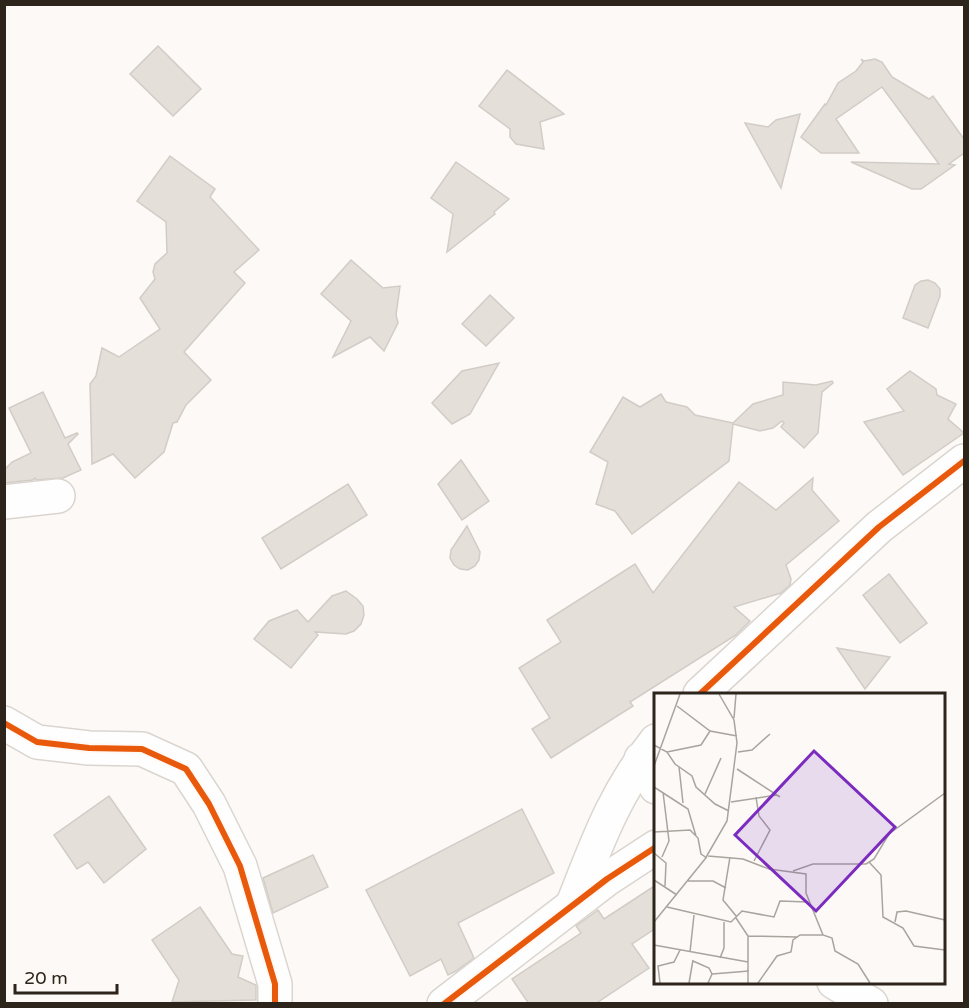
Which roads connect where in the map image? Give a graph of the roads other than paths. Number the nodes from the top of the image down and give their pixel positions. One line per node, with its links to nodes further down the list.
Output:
1 (964, 461): 4 (street)
2 (58, 496): 3 (street)
3 (10, 510)
4 (701, 693)
5 (4, 723): 11 (street)
6 (651, 763): 8 (street)
7 (654, 848): 8 (street)
8 (572, 905): 12 (street)
9 (837, 984): 10 (street)
10 (866, 1003)
11 (275, 1004)
12 (444, 1004)

